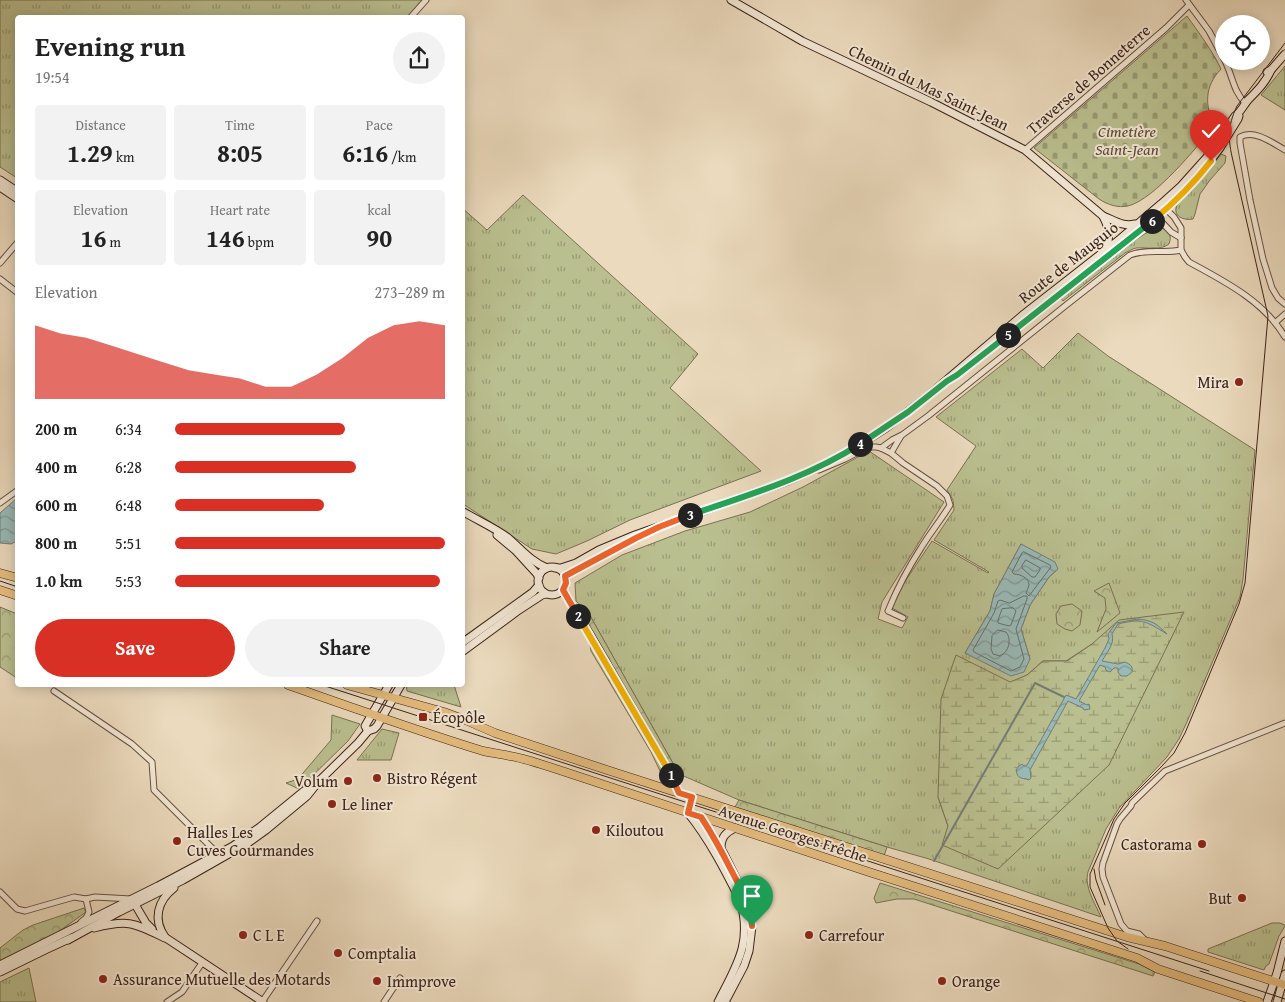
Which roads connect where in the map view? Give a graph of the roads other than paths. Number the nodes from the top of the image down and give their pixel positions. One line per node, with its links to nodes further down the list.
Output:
1 (426, 0): 4 (street)
2 (732, 0): 9 (main road, Chemin du Mas Saint-Jean)
3 (1188, 2): 5 (street); 9 (street, Traverse de Bonneterre)
4 (413, 15)
5 (1215, 42)
6 (1285, 54): 8 (main road, Route de Mauguio)
7 (1230, 70): 8 (street)
8 (1245, 102): 15 (main road, Route de Mauguio)
9 (1024, 150): 16 (main road, Chemin du Mas Saint-Jean)
10 (1285, 150): 29 (street)
11 (0, 180): 13 (main road)
12 (0, 187): 14 (main road)
13 (15, 190)
14 (15, 197)
15 (1164, 206): 17 (main road); 19 (main road, Route de Mauguio); 21 (street)
16 (1103, 216): 18 (main road, Chemin du Mas Saint-Jean); 20 (main road)
17 (1157, 217): 21 (street); 22 (main road, Route de Mauguio)
18 (1118, 224): 19 (main road, Chemin du Mas Saint-Jean); 22 (main road)
19 (1138, 224): 22 (main road, Route de Mauguio)
20 (1109, 233): 22 (main road); 24 (main road)
21 (1181, 238): 25 (street)
22 (1122, 241): 24 (main road, Route de Mauguio); 33 (main road, Route de Mauguio)
23 (15, 246): 26 (street)
24 (1107, 248): 33 (main road, Route de Mauguio)
25 (1181, 250): 31 (street); 34 (street)
26 (0, 263)
27 (0, 279): 28 (street)
28 (15, 291)
29 (1285, 304)
30 (1285, 314): 31 (street)
31 (1276, 322): 32 (street)
32 (1285, 337)
33 (947, 381): 37 (main road, Route de Mauguio)
34 (902, 435): 35 (street); 36 (street)
35 (881, 448): 36 (street); 37 (street)
36 (891, 453): 53 (street)
37 (788, 481): 42 (main road, Route de Mauguio)
38 (15, 492): 39 (street)
39 (0, 503)
40 (465, 513): 41 (main road)
41 (481, 522): 43 (main road); 48 (main road)
42 (659, 527): 44 (main road, Route de Mauguio); 46 (main road, Route de Mauguio)
43 (547, 568): 44 (main road); 48 (main road)
44 (555, 568): 46 (main road)
45 (0, 573): 47 (main road)
46 (565, 576): 50 (main road)
47 (15, 577)
48 (539, 581): 51 (main road); 54 (main road)
49 (0, 590): 52 (main road)
50 (563, 590): 51 (main road); 67 (main road)
51 (546, 594): 55 (main road)
52 (15, 595)
53 (903, 618)
54 (465, 642)
55 (465, 650)
56 (294, 687): 63 (main road, Avenue Georges Frêche)
57 (354, 687): 61 (main road, Avenue Georges Frêche)
58 (388, 687): 61 (main road)
59 (400, 687): 62 (main road)
60 (54, 691): 74 (street)
61 (383, 695): 62 (main road, Avenue Georges Frêche); 63 (main road)
62 (394, 698): 64 (main road); 67 (main road, Avenue Georges Frêche)
63 (372, 714): 64 (main road, Avenue Georges Frêche); 66 (main road)
64 (382, 718): 66 (main road); 70 (main road, Avenue Georges Frêche)
65 (1285, 723): 83 (street)
66 (368, 731): 74 (main road)
67 (679, 793): 68 (main road, Avenue Georges Frêche)
68 (692, 797): 69 (main road, Avenue Georges Frêche); 70 (main road)
69 (706, 801): 71 (main road); 83 (main road, Avenue Georges Frêche)
70 (688, 813): 71 (main road, Avenue Georges Frêche); 94 (main road)
71 (701, 817): 72 (main road, Avenue Georges Frêche); 73 (main road)
72 (735, 828): 73 (main road); 96 (main road, Avenue Georges Frêche)
73 (724, 854): 95 (main road)
74 (220, 856): 77 (main road); 77 (main road); 80 (main road)
75 (0, 892): 76 (street)
76 (86, 899): 77 (street); 79 (street)
77 (133, 901): 79 (main road); 80 (main road); 81 (main road)
78 (317, 921): 92 (street)
79 (71, 930): 85 (main road)
80 (166, 938): 81 (main road); 84 (main road)
81 (68, 940): 86 (main road)
82 (1285, 941): 89 (main road)
83 (1147, 942): 89 (main road, Avenue Georges Frêche)
84 (202, 963): 91 (street); 92 (main road)
85 (0, 965)
86 (0, 972)
87 (1285, 974): 90 (main road)
88 (400, 978): 93 (street)
89 (1274, 982): 90 (main road, Avenue Georges Frêche); 97 (main road)
90 (1284, 985): 98 (main road)
91 (167, 1002)
92 (262, 1002)
93 (384, 1002)
94 (718, 1002)
95 (725, 1002)
96 (1260, 1002)
97 (1267, 1002)
98 (1278, 1002)

